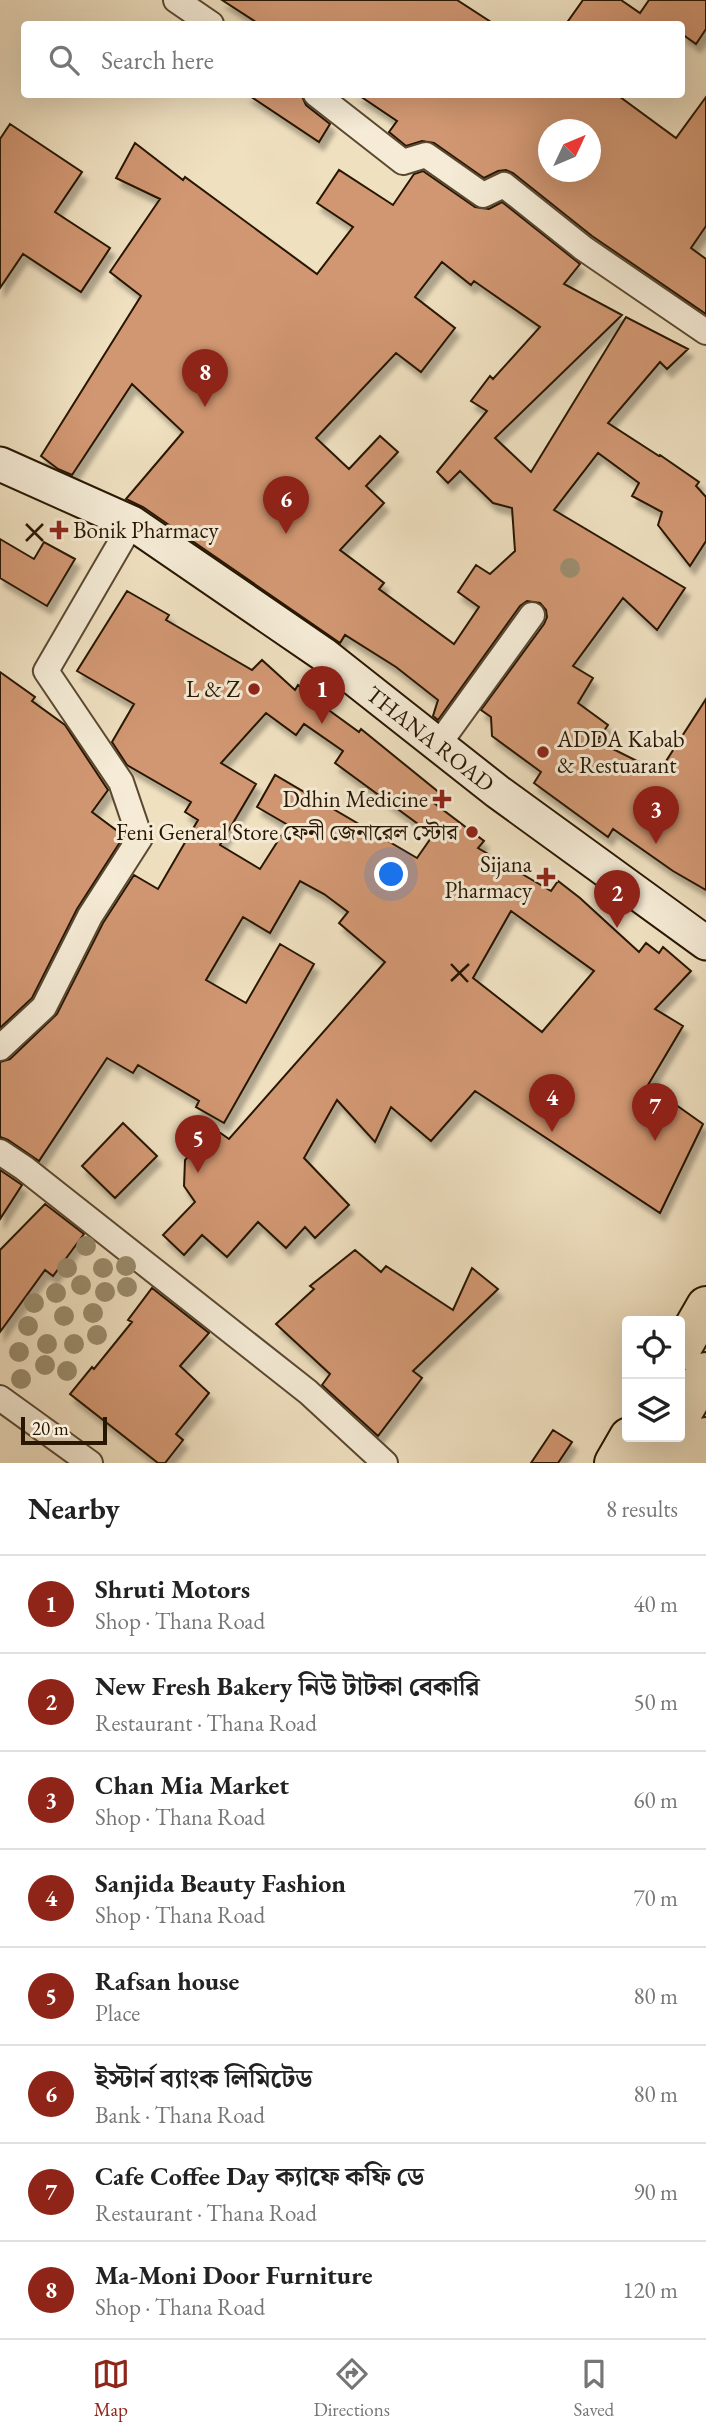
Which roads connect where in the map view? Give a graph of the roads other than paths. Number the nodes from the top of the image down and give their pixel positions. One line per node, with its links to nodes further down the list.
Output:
1 (176, 0): 2 (street)
2 (207, 21)
3 (321, 98): 4 (street)
4 (706, 332)
5 (0, 464): 6 (street, THANA ROAD)
6 (132, 523): 8 (street, THANA ROAD); 10 (street)
7 (532, 615): 8 (street)
8 (438, 745): 9 (street, THANA ROAD)
9 (706, 943)
10 (0, 1048)
11 (0, 1152): 21 (street)
12 (706, 1306): 13 (highway)
13 (685, 1342)
14 (706, 1372): 16 (highway)
15 (0, 1398): 20 (street)
16 (685, 1408)
17 (706, 1437): 24 (highway)
18 (626, 1442): 22 (highway)
19 (665, 1442): 23 (highway)
20 (90, 1463)
21 (385, 1463)
22 (614, 1463)
23 (653, 1463)
24 (691, 1463)

